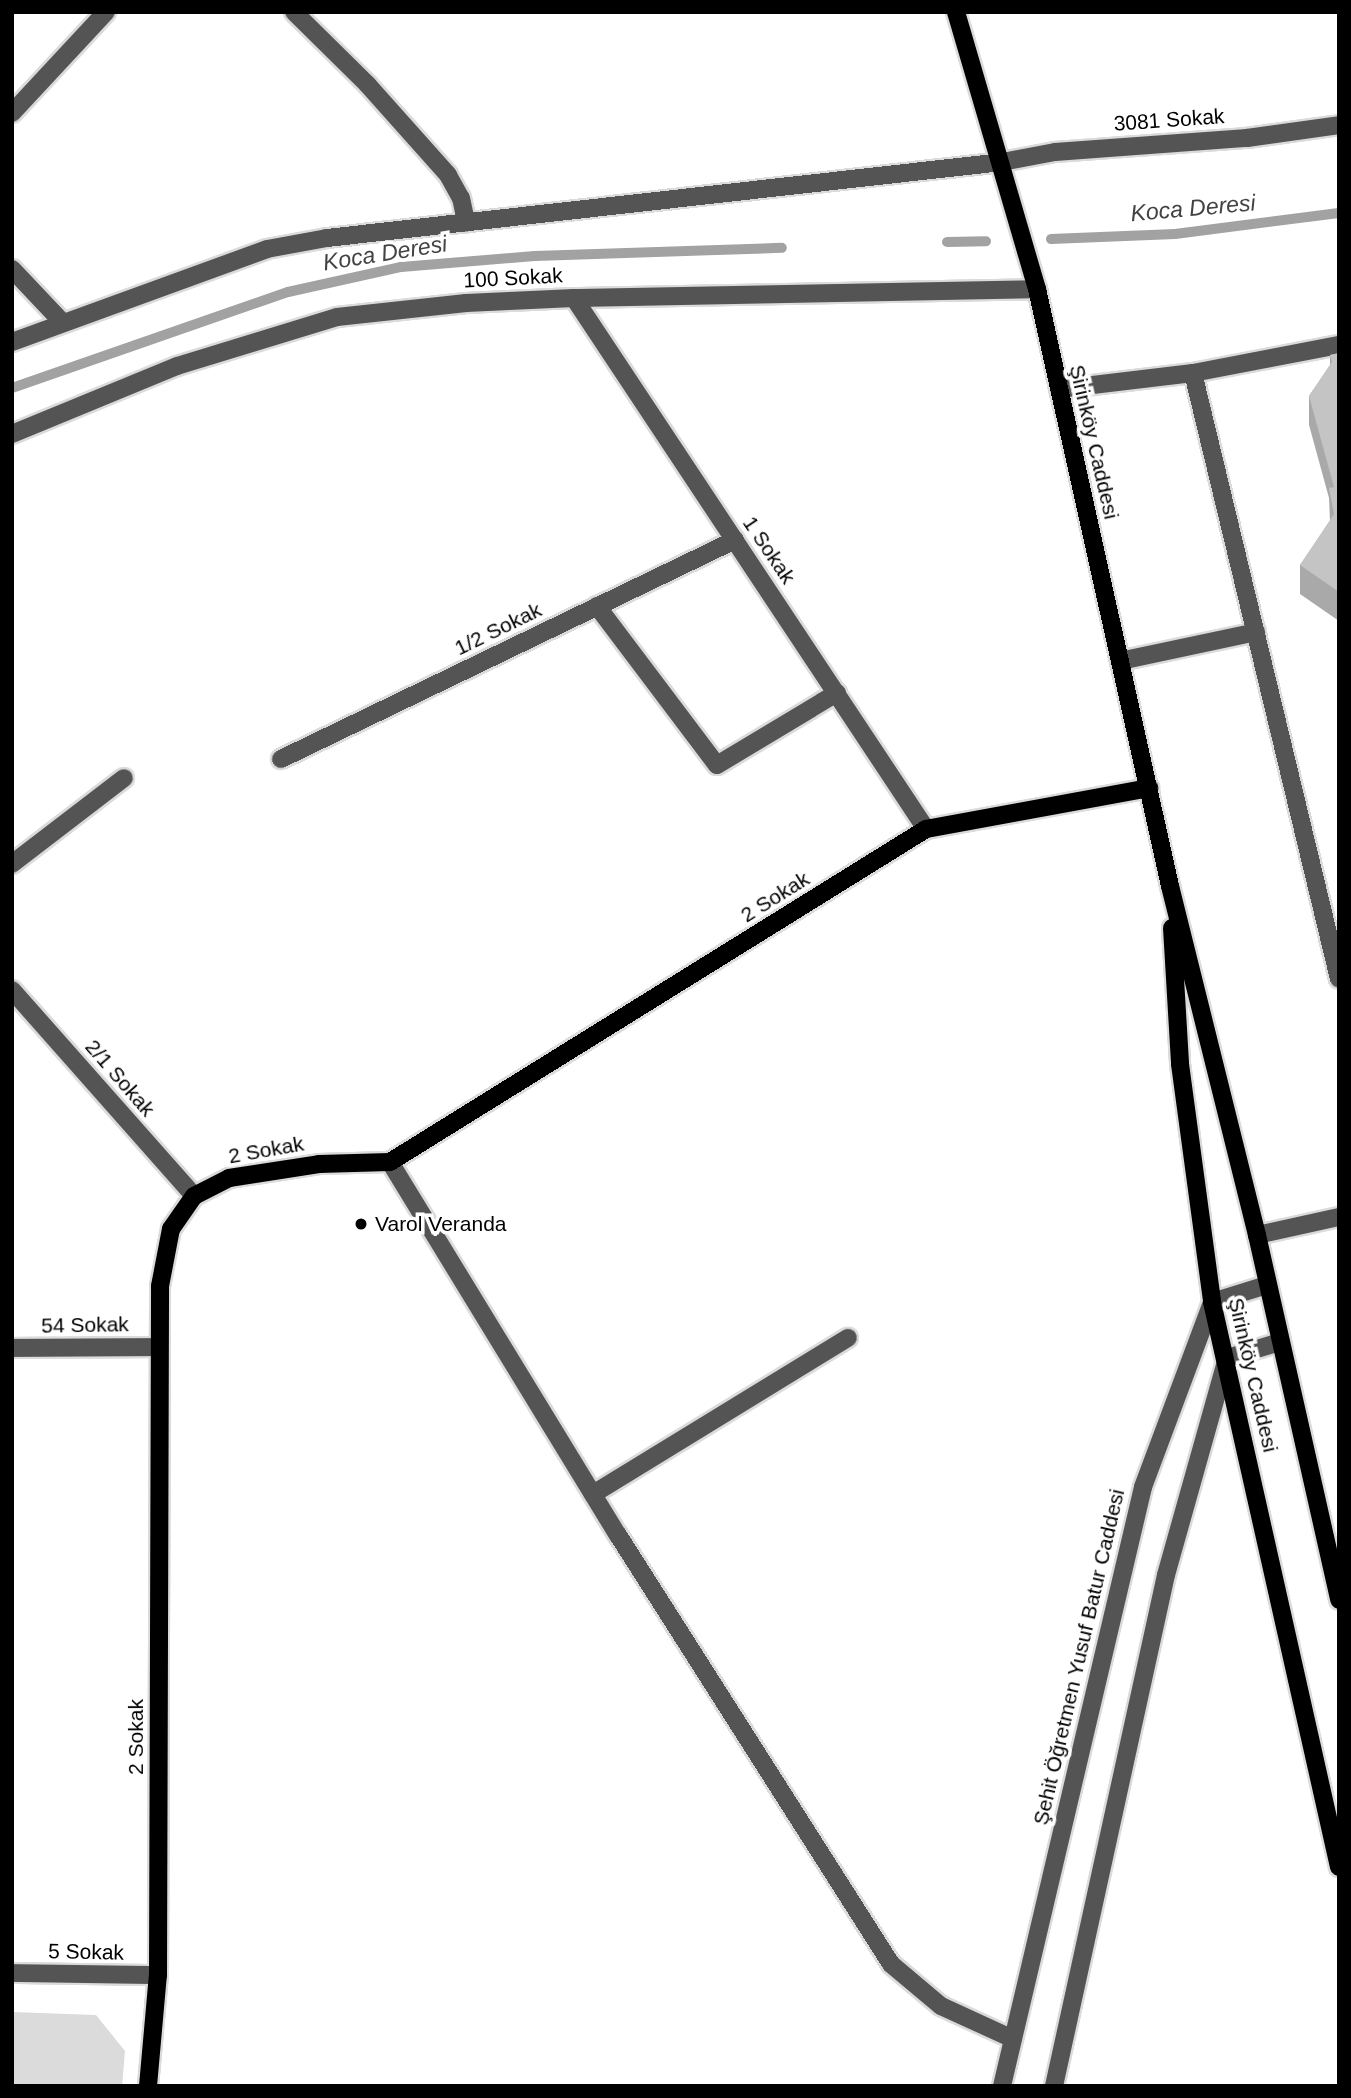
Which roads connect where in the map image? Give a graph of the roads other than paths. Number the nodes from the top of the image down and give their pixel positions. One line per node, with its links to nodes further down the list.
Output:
1 (106, 12): 4 (street)
2 (294, 12): 7 (street)
3 (957, 12): 6 (main road, Şirinköy Caddesi)
4 (12, 113)
5 (1339, 125): 6 (street, 3081 Sokak)
6 (1002, 162): 7 (street); 9 (main road, Şirinköy Caddesi)
7 (466, 222): 11 (street)
8 (12, 269): 11 (street)
9 (1037, 289): 10 (street, 100 Sokak); 15 (main road, Şirinköy Caddesi)
10 (575, 298): 16 (street, 100 Sokak); 17 (street, 1 Sokak)
11 (63, 323): 12 (street)
12 (12, 342)
13 (1339, 345): 14 (street)
14 (1194, 373): 15 (street); 19 (street)
15 (1059, 389): 20 (main road, Şirinköy Caddesi)
16 (12, 433)
17 (735, 540): 18 (street, 1/2 Sokak); 21 (street, 1 Sokak)
18 (597, 606): 21 (street); 22 (street, 1/2 Sokak)
19 (1256, 632): 20 (street); 28 (street)
20 (1120, 661): 24 (main road, Şirinköy Caddesi)
21 (837, 693): 25 (street, 1 Sokak)
22 (281, 759)
23 (124, 778): 26 (street)
24 (1150, 788): 25 (main road, 2 Sokak); 27 (main road, Şirinköy Caddesi)
25 (926, 829): 31 (main road, 2 Sokak)
26 (12, 864)
27 (1170, 886): 34 (main road, Şirinköy Caddesi); 36 (main road, Şirinköy Caddesi)
28 (1333, 928): 29 (street)
29 (1339, 979)
30 (12, 990): 32 (street, 2/1 Sokak)
31 (390, 1162): 32 (main road, 2 Sokak); 42 (street)
32 (194, 1196): 39 (main road, 2 Sokak)
33 (1339, 1217): 34 (street)
34 (1257, 1235): 35 (main road, Şirinköy Caddesi)
35 (1267, 1285): 36 (street); 38 (main road, Şirinköy Caddesi)
36 (1212, 1302): 41 (main road, Şirinköy Caddesi); 47 (street, Şehit Öğretmen Yusuf Batur Caddesi)
37 (848, 1338): 42 (street)
38 (1280, 1342): 41 (street); 43 (main road, Şirinköy Caddesi)
39 (158, 1347): 40 (street, 54 Sokak); 46 (main road, 2 Sokak)
40 (12, 1348)
41 (1227, 1358): 44 (main road, Şirinköy Caddesi); 50 (street)
42 (593, 1494): 47 (street)
43 (1339, 1599)
44 (1339, 1867)
45 (12, 1973): 46 (street, 5 Sokak)
46 (158, 1975): 48 (main road, 2 Sokak)
47 (1013, 2039): 49 (street, Şehit Öğretmen Yusuf Batur Caddesi)
48 (148, 2086)
49 (1002, 2086)
50 (1054, 2086)

